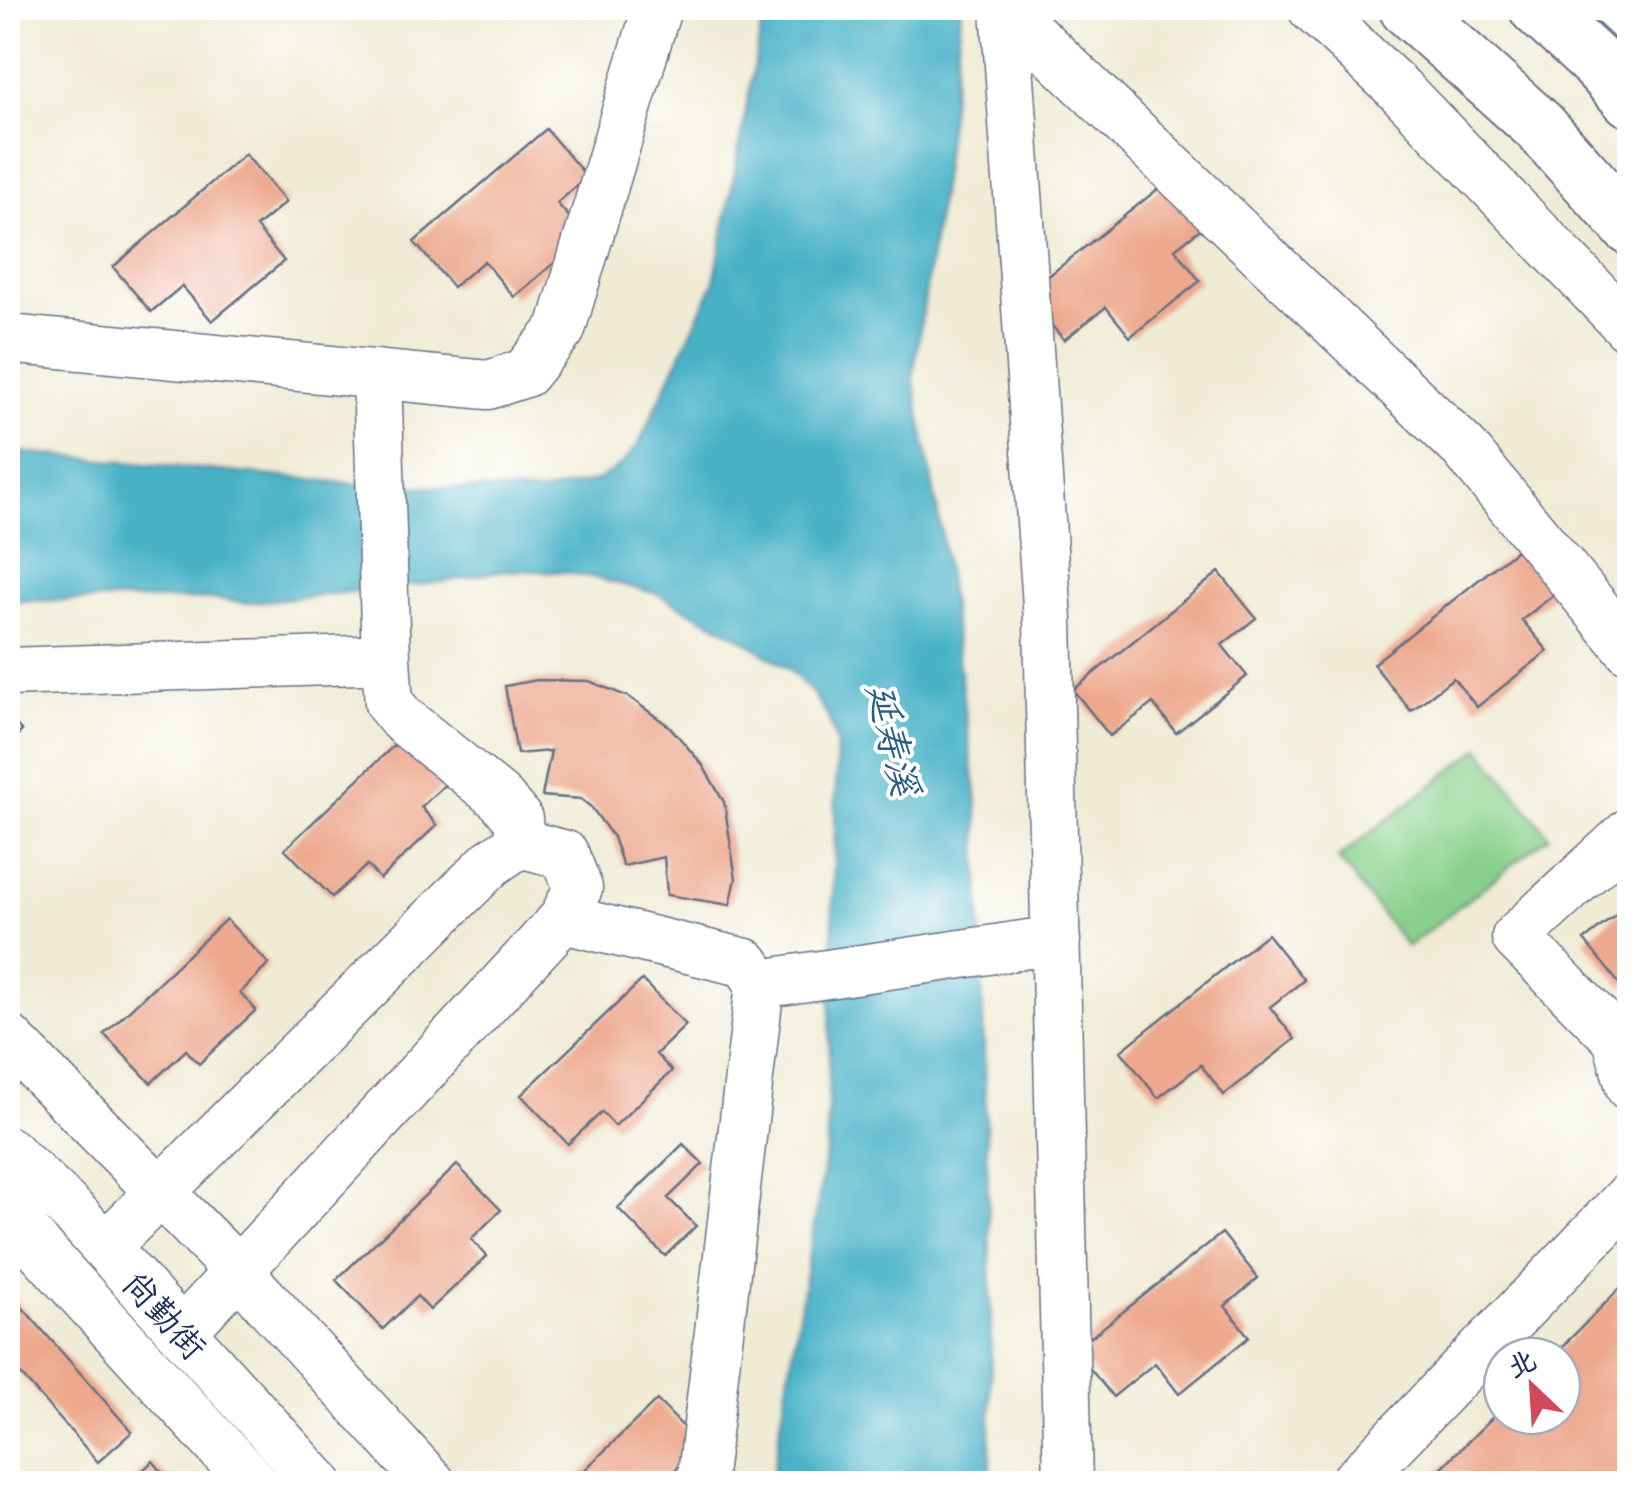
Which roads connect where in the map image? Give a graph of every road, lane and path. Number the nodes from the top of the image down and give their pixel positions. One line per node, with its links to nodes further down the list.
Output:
1 (657, 8): 12 (street)
2 (1005, 8): 13 (street); 19 (street)
3 (1312, 8): 10 (street)
4 (1406, 8): 9 (main road)
5 (1537, 8): 8 (main road)
6 (1618, 8): 7 (street)
7 (1630, 19)
8 (1630, 99)
9 (1630, 227)
10 (1630, 329)
11 (8, 339): 12 (street)
12 (377, 374): 14 (street)
13 (1630, 650)
14 (386, 659): 15 (street); 17 (street)
15 (8, 672)
16 (1630, 832): 22 (street)
17 (520, 843): 18 (street); 24 (street)
18 (563, 919): 20 (street); 28 (street)
19 (1056, 940): 20 (street); 34 (street)
20 (760, 984): 33 (street)
21 (8, 1038): 24 (street)
22 (1630, 1087)
23 (8, 1151): 27 (street, 尚勤街)
24 (161, 1191): 27 (street); 28 (street)
25 (1630, 1196): 35 (street)
26 (8, 1214): 30 (street, 尚勤街)
27 (105, 1247): 29 (street, 尚勤街)
28 (238, 1270): 29 (street); 32 (street)
29 (182, 1332): 31 (street, 尚勤街)
30 (254, 1484)
31 (319, 1484)
32 (432, 1484)
33 (701, 1484)
34 (1068, 1484)
35 (1353, 1484)

